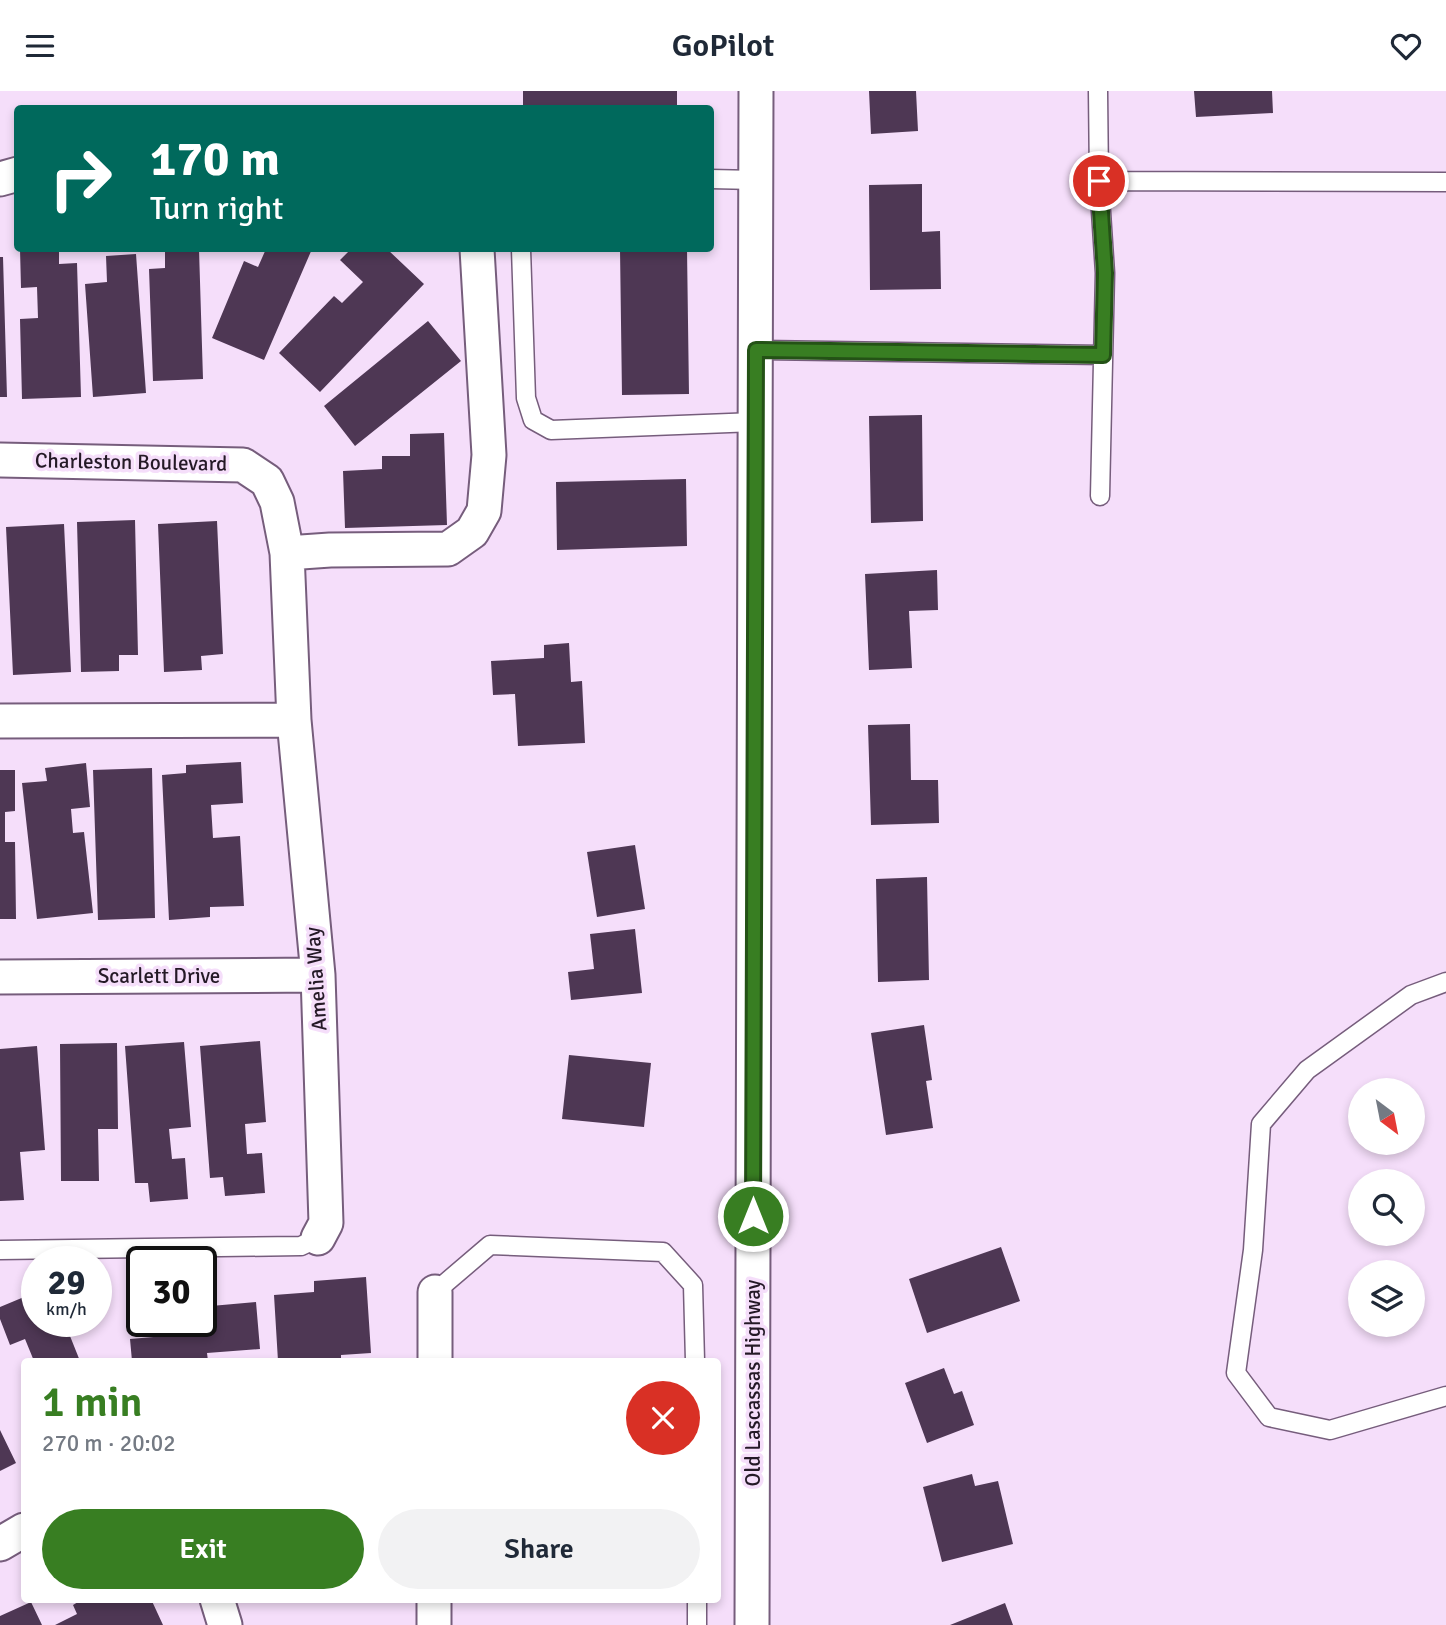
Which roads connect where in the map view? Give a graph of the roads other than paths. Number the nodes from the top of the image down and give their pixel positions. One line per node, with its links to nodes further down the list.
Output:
1 (756, 91): 4 (street, Old Lascassas Highway)
2 (1098, 91): 5 (lane)
3 (714, 179): 4 (lane)
4 (756, 180): 9 (street, Old Lascassas Highway)
5 (1099, 181): 6 (lane); 10 (lane)
6 (1446, 182)
7 (477, 252): 14 (street)
8 (521, 252): 11 (lane)
9 (756, 350): 10 (lane); 11 (street, Old Lascassas Highway)
10 (1103, 355): 13 (lane)
11 (755, 422): 34 (street, Old Lascassas Highway)
12 (0, 460): 14 (street, Charleston Boulevard)
13 (1100, 496)
14 (288, 553): 15 (street, Charleston Boulevard)
15 (294, 720): 16 (street); 17 (street, Amelia Way)
16 (0, 722)
17 (318, 975): 18 (street, Scarlett Drive); 20 (street, Amelia Way)
18 (0, 977)
19 (1446, 982): 25 (lane)
20 (318, 1238): 21 (lane)
21 (0, 1250)
22 (435, 1292): 23 (street); 24 (lane)
23 (435, 1358)
24 (695, 1358)
25 (1446, 1397)
26 (21, 1532): 27 (street)
27 (0, 1544)
28 (218, 1603): 31 (street)
29 (434, 1603): 32 (street)
30 (697, 1603): 33 (lane)
31 (225, 1625)
32 (434, 1625)
33 (697, 1625)
34 (752, 1625)

